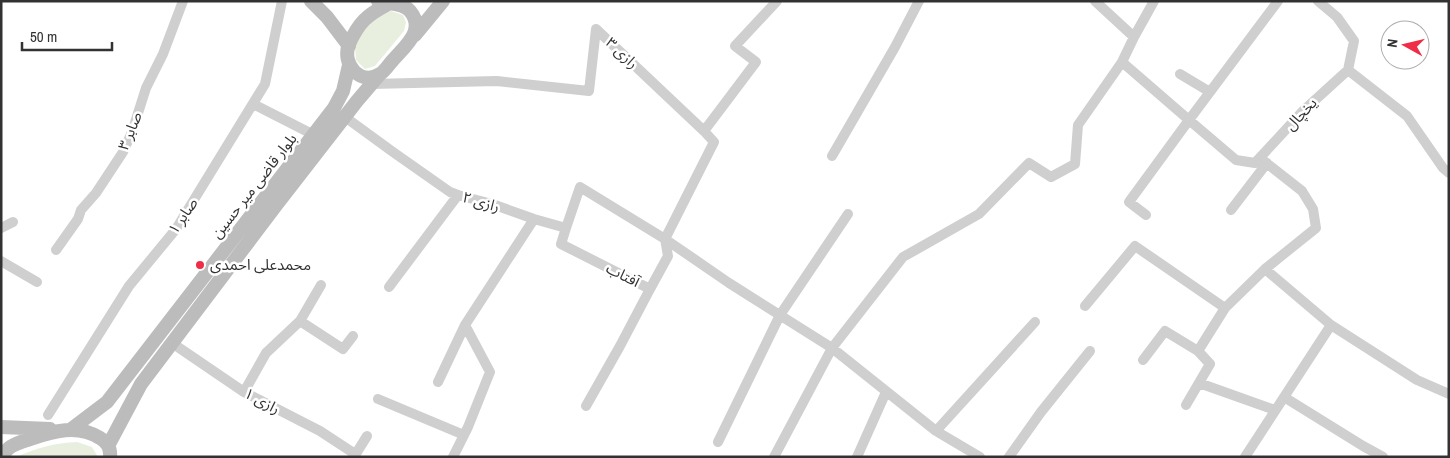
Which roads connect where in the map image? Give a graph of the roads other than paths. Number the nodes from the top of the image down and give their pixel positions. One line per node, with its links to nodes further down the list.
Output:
1 (183, 1): 38 (street, صابر ۳)
2 (282, 1): 21 (street, صابر ۱)
3 (311, 1): 14 (main road)
4 (442, 1): 12 (main road)
5 (919, 1): 26 (street)
6 (1095, 1): 13 (street)
7 (1154, 1): 13 (street)
8 (1278, 1): 20 (street)
9 (1318, 1): 17 (street)
10 (393, 3): 12 (main road); 14 (main road)
11 (772, 3): 24 (street)
12 (414, 36): 19 (main road)
13 (1134, 37): 15 (street)
14 (349, 46): 16 (main road)
15 (1122, 62): 23 (street); 54 (street)
16 (349, 65): 19 (main road); 25 (main road, بلوار قاضی میر حسین)
17 (1348, 70): 27 (street, یخچال); 28 (street)
18 (1180, 74): 20 (street)
19 (376, 79): 22 (main road, بلوار قاضی میر حسین); 24 (street, رازی ۳)
20 (1210, 92): 23 (street)
21 (253, 104): 25 (street); 68 (street, صابر ۱)
22 (345, 117): 29 (street, رازی ۲); 53 (main road, بلوار قاضی میر حسین)
23 (1189, 120): 27 (street); 32 (street)
24 (704, 131): 37 (street)
25 (314, 136): 70 (main road, بلوار قاضی میر حسین)
26 (832, 156)
27 (1264, 161): 30 (street, یخچال); 40 (street)
28 (1449, 173)
29 (458, 195): 33 (street, رازی ۲); 43 (street)
30 (1231, 210)
31 (848, 214): 47 (street)
32 (1146, 215)
33 (534, 220): 36 (street, رازی ۲); 50 (street)
34 (13, 222): 35 (street)
35 (1, 228)
36 (566, 228): 37 (street); 44 (street, آفتاب)
37 (665, 239): 44 (street, آفتاب); 47 (street)
38 (56, 250)
39 (1, 261): 41 (street)
40 (1265, 270): 46 (street); 51 (street)
41 (37, 282)
42 (321, 286): 48 (street)
43 (389, 287)
44 (650, 289): 66 (street)
45 (1085, 306): 46 (street)
46 (1226, 308): 56 (street)
47 (780, 315): 54 (street); 74 (street)
48 (300, 321): 52 (street); 60 (street)
49 (1035, 322): 71 (street)
50 (465, 325): 58 (street); 72 (street)
51 (1331, 325): 62 (street); 63 (street)
52 (353, 336)
53 (172, 343): 60 (street, رازی ۱); 75 (main road, بلوار قاضی میر حسین)
54 (832, 348): 61 (street); 79 (street)
55 (1090, 351): 82 (street)
56 (1198, 351): 57 (street); 59 (street)
57 (1143, 360)
58 (438, 382)
59 (1199, 383): 65 (street); 67 (street)
60 (244, 392): 76 (street, رازی ۱)
61 (886, 392): 71 (street); 80 (street)
62 (1449, 394)
63 (1284, 397): 67 (street); 84 (street)
64 (378, 399): 72 (street)
65 (1186, 405)
66 (586, 406)
67 (1276, 410): 83 (street)
68 (48, 415)
69 (1, 427): 70 (main road)
70 (67, 430): 75 (main road); 77 (main road)
71 (936, 431): 81 (street)
72 (464, 435): 78 (street)
73 (367, 436): 76 (street)
74 (718, 442)
75 (111, 453)
76 (355, 456)
77 (1, 457)
78 (453, 457)
79 (774, 457)
80 (857, 457)
81 (980, 457)
82 (1009, 457)
83 (1245, 457)
84 (1382, 457)

